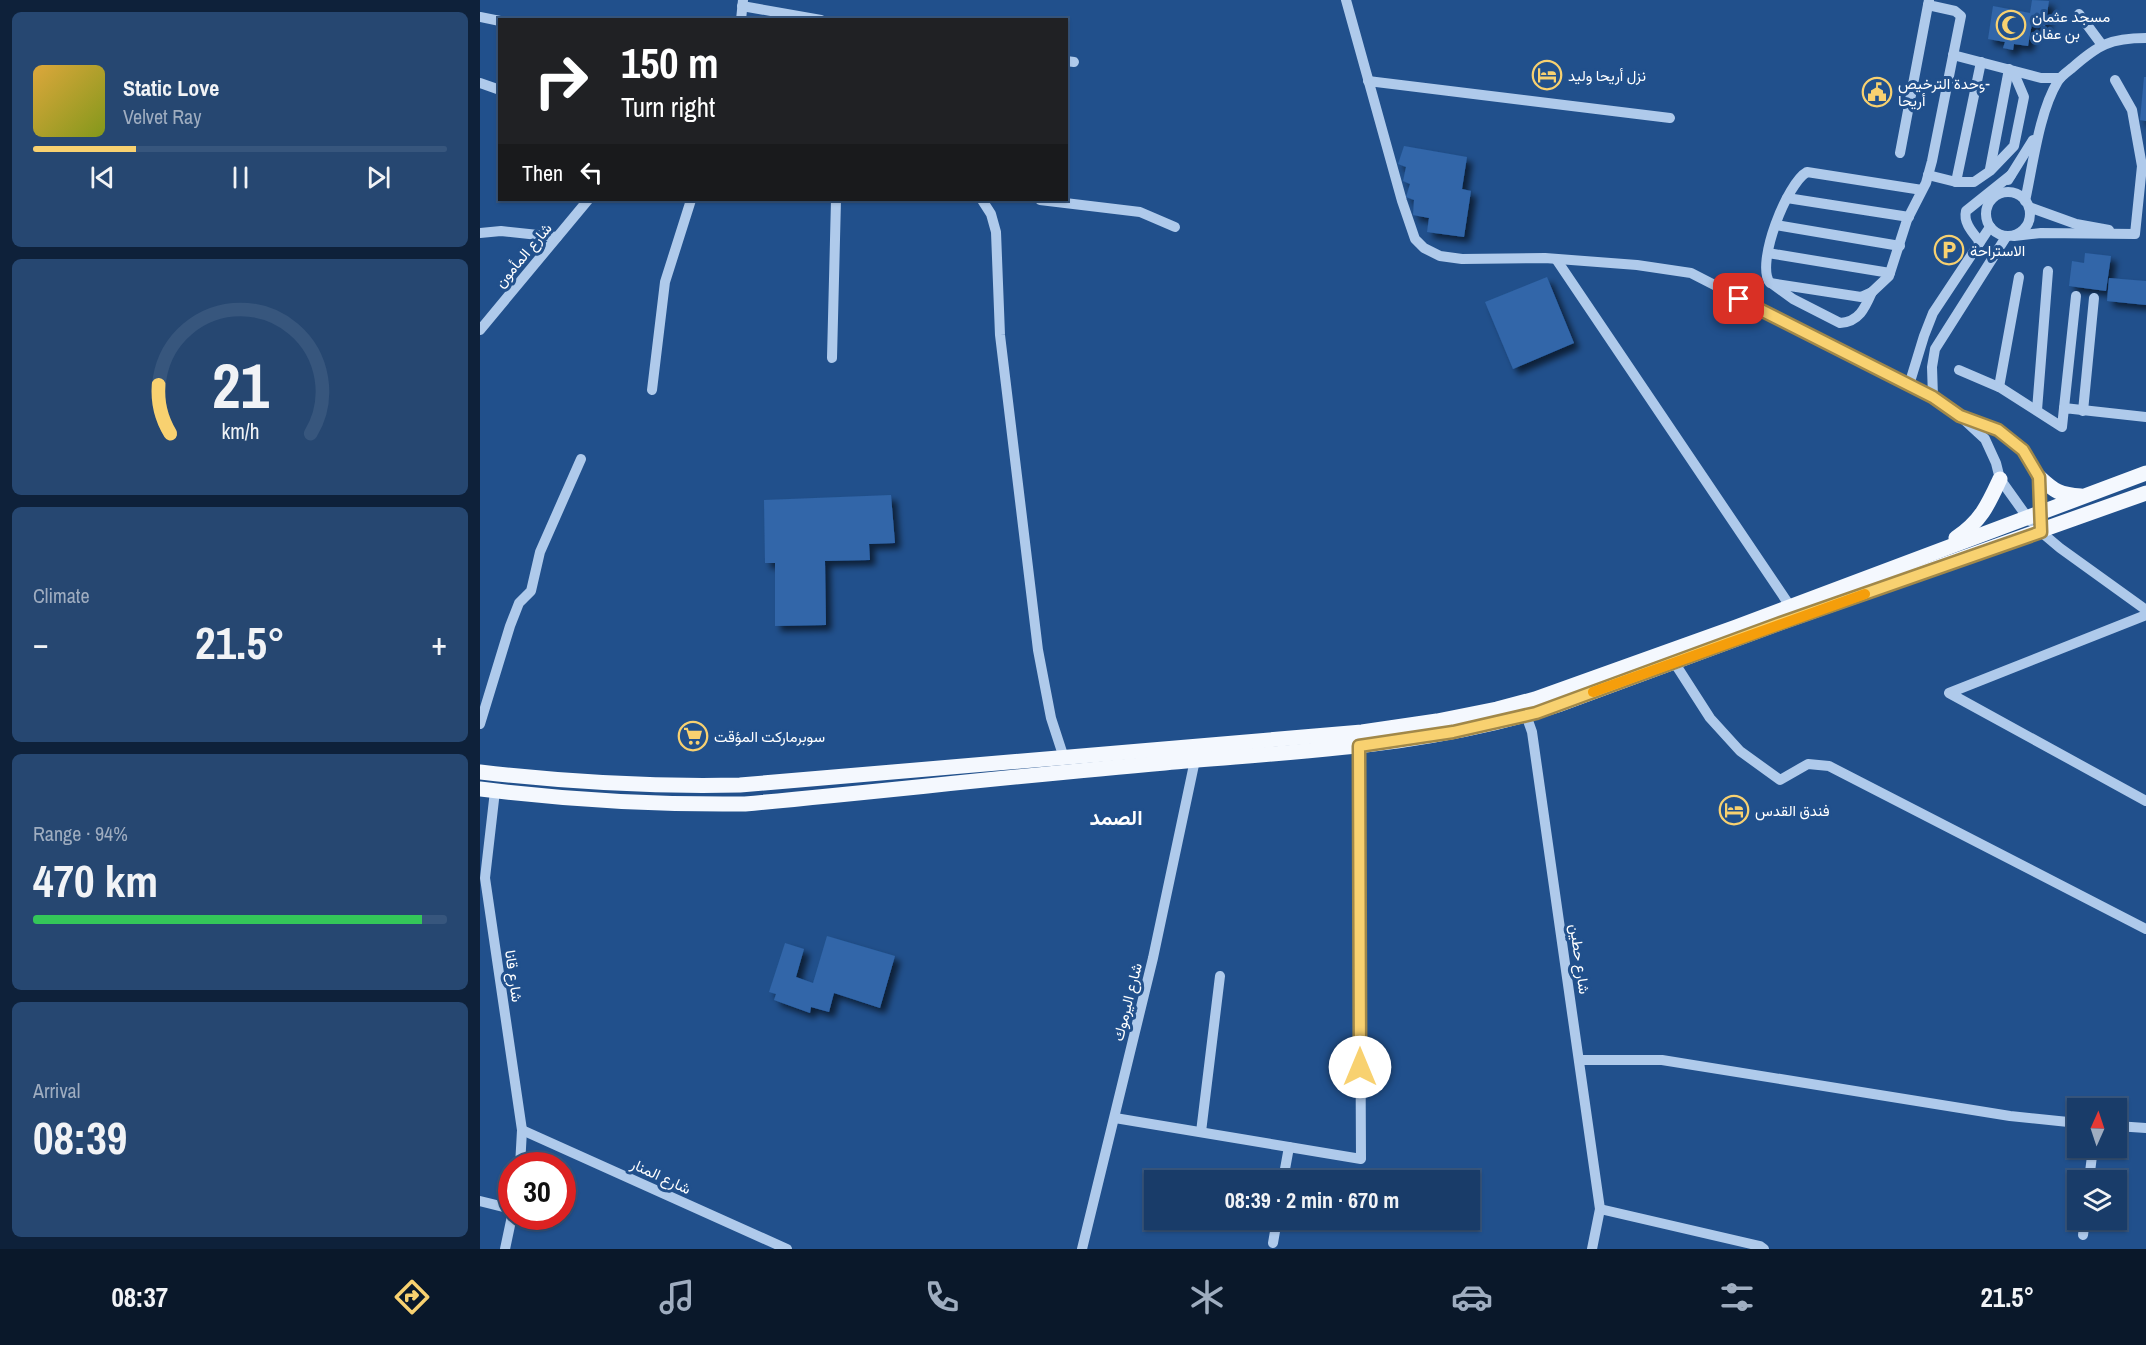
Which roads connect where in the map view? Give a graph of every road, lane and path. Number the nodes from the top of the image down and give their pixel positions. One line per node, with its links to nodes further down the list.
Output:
1 (1346, 0): 16 (street)
2 (1929, 2): 11 (street); 21 (street)
3 (743, 3): 6 (street); 7 (street)
4 (2079, 14): 10 (street)
5 (480, 17): 8 (street)
6 (741, 18)
7 (811, 18)
8 (498, 21)
9 (2146, 38): 10 (street)
10 (2102, 45): 14 (street)
11 (1953, 55): 12 (street); 24 (street)
12 (1981, 62): 13 (street); 26 (street)
13 (2011, 70): 14 (street); 23 (street); 23 (street)
14 (2060, 78): 20 (street)
15 (2115, 80): 22 (street)
16 (1368, 81): 19 (street); 47 (street)
17 (480, 83): 18 (street)
18 (498, 89)
19 (1671, 118)
20 (2043, 122): 25 (street); 35 (street)
21 (1900, 153)
22 (2144, 165): 41 (street)
23 (1990, 171): 26 (street)
24 (1928, 175): 26 (street); 27 (street)
25 (2011, 175): 28 (street); 44 (street)
26 (1956, 182)
27 (1922, 190): 29 (street); 36 (street)
28 (2000, 193): 35 (street); 39 (street)
29 (1787, 198): 36 (street); 37 (street)
30 (587, 201): 43 (street, شارع المأمون)
31 (691, 201): 60 (street)
32 (836, 201): 56 (street)
33 (983, 201): 84 (street)
34 (1048, 201): 38 (street)
35 (2027, 204): 41 (street); 42 (street)
36 (1909, 217): 45 (street)
37 (1776, 225): 45 (street); 46 (street)
38 (1175, 227)
39 (1990, 227): 42 (street); 44 (street)
40 (480, 233): 43 (street)
41 (2140, 235): 42 (street)
42 (2010, 236): 61 (street)
43 (557, 237): 55 (street, شارع المأمون)
44 (1980, 242): 58 (street)
45 (1900, 246): 49 (street)
46 (1768, 253): 49 (street); 51 (street)
47 (1556, 259): 58 (street); 77 (street)
48 (2048, 270): 63 (street)
49 (1890, 273): 52 (street)
50 (2019, 277): 59 (street)
51 (1770, 283): 52 (street); 52 (street)
52 (1872, 292)
53 (2076, 296): 62 (street)
54 (2094, 298): 64 (street)
55 (480, 330)
56 (832, 358)
57 (1959, 370): 59 (street)
58 (1909, 385): 61 (street)
59 (1999, 387): 63 (street)
60 (652, 390)
61 (1933, 397): 65 (street)
62 (2064, 408): 63 (street); 64 (street)
63 (2037, 410)
64 (2083, 411): 66 (street)
65 (1960, 416): 69 (street); 70 (street)
66 (2146, 417)
67 (580, 459): 82 (street)
68 (2146, 473): 72 (main road)
69 (2039, 477): 72 (main road); 73 (street)
70 (2000, 479): 74 (street); 76 (main road)
71 (2146, 493): 75 (main road)
72 (2084, 496): 73 (main road)
73 (2041, 512): 74 (main road); 75 (street)
74 (2026, 517): 75 (street); 76 (main road)
75 (2041, 532): 78 (street); 80 (main road)
76 (1942, 548): 77 (main road)
77 (1790, 606): 84 (main road)
78 (2146, 610)
79 (2146, 615): 88 (street)
80 (1674, 662): 81 (main road); 89 (street)
81 (1526, 715): 83 (main road); 91 (street, شارع حطين)
82 (480, 724)
83 (1359, 746): 85 (main road); 98 (street)
84 (1064, 758): 86 (main road)
85 (1195, 760): 87 (main road); 92 (street, شارع اليرموك)
86 (480, 772)
87 (487, 790): 96 (street, شارع قانا)
88 (2146, 801)
89 (2146, 929)
90 (1220, 976): 97 (street)
91 (1579, 1060): 93 (street); 103 (street, شارع حطين)
92 (1114, 1118): 97 (street); 111 (street, شارع اليرموك)
93 (2067, 1122)
94 (2127, 1127): 95 (street)
95 (2146, 1128)
96 (522, 1130): 99 (street, شارع قانا); 110 (street, شارع المنار)
97 (1201, 1132): 98 (street)
98 (1288, 1147): 100 (street)
99 (521, 1152)
100 (1285, 1170)
101 (480, 1201): 102 (street)
102 (498, 1206)
103 (1600, 1209): 112 (street, شارع حطين); 113 (street)
104 (509, 1230): 109 (street)
105 (1275, 1230): 108 (street)
106 (2084, 1230): 107 (street)
107 (2084, 1235)
108 (1273, 1243)
109 (505, 1249)
110 (787, 1249)
111 (1082, 1249)
112 (1592, 1249)
113 (1764, 1249)

